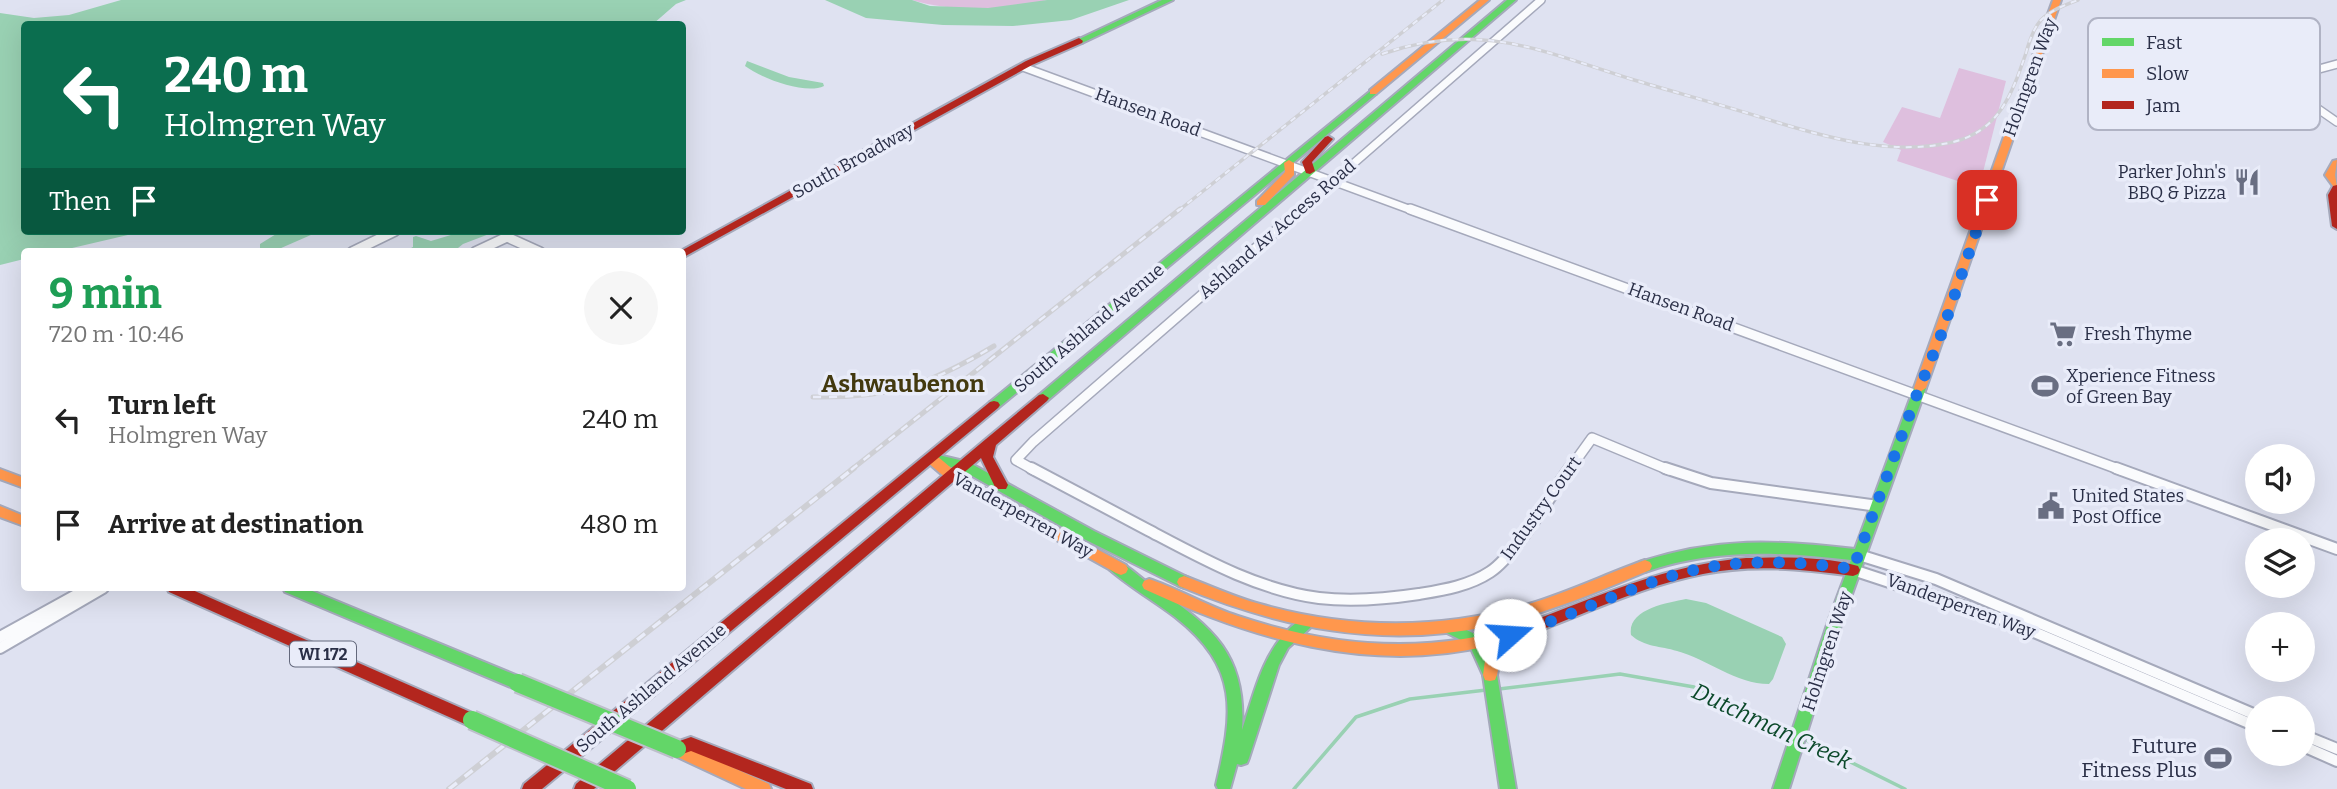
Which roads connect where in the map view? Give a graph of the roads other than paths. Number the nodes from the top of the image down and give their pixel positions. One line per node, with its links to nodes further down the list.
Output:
1 (1169, 0): 8 (main road, South Broadway)
2 (1180, 0): 8 (main road, South Broadway)
3 (1485, 0): 11 (main road, South Ashland Avenue)
4 (1512, 0): 15 (main road, South Ashland Avenue)
5 (1541, 0): 16 (street, Ashland Av Access Road)
6 (2057, 0): 27 (main road, Holmgren Way)
7 (2337, 64): 9 (street)
8 (1023, 67): 13 (street, Hansen Road); 26 (main road, South Broadway)
9 (2320, 69)
10 (2320, 110): 12 (street)
11 (1349, 113): 13 (main road, South Ashland Avenue); 15 (main road)
12 (2337, 122)
13 (1289, 163): 15 (street, Hansen Road); 22 (main road); 29 (main road, South Ashland Avenue)
14 (2337, 163): 17 (main road)
15 (1310, 171): 16 (street, Hansen Road); 22 (main road, South Ashland Avenue)
16 (1335, 180): 27 (street, Hansen Road); 30 (street, Ashland Av Access Road)
17 (2337, 186): 18 (main road)
18 (2337, 226)
19 (387, 235): 23 (street)
20 (505, 235): 24 (street)
21 (509, 235): 25 (street)
22 (1225, 242): 28 (main road, South Ashland Avenue)
23 (360, 248)
24 (482, 248)
25 (533, 248)
26 (686, 253)
27 (1917, 394): 35 (main road, Holmgren Way); 38 (street, Hansen Road)
28 (990, 442): 31 (main road, South Ashland Avenue); 34 (main road)
29 (932, 458): 31 (main road, Vanderperren Way); 61 (main road, South Ashland Avenue)
30 (1016, 460): 35 (street, Industry Court)
31 (958, 470): 34 (main road, Vanderperren Way); 40 (main road, Vanderperren Way); 62 (main road, South Ashland Avenue)
32 (0, 474): 33 (main road)
33 (21, 482)
34 (1001, 485): 45 (main road, Vanderperren Way)
35 (1878, 506): 39 (main road, Holmgren Way)
36 (0, 511): 37 (main road)
37 (21, 521)
38 (2337, 549)
39 (1856, 562): 46 (main road, Vanderperren Way); 49 (main road, Vanderperren Way); 53 (street, Vanderperren Way); 54 (street, Vanderperren Way); 67 (main road, Holmgren Way)
40 (1115, 566): 48 (main road, Vanderperren Way); 60 (main road)
41 (84, 591): 47 (street)
42 (98, 591): 51 (street)
43 (181, 591): 63 (main road, WI 172, bridge)
44 (297, 591): 57 (main road, WI 172, bridge)
45 (1306, 624): 46 (main road, Vanderperren Way); 48 (main road)
46 (1448, 627): 50 (main road)
47 (0, 637)
48 (1289, 638): 50 (main road, Vanderperren Way); 60 (main road)
49 (1496, 639): 50 (main road, Vanderperren Way); 52 (main road)
50 (1476, 642): 52 (main road)
51 (0, 648)
52 (1490, 675): 66 (main road)
53 (2245, 710)
54 (2245, 722)
55 (2315, 740): 56 (street)
56 (2337, 749)
57 (677, 750): 64 (main road, WI 172); 65 (main road)
58 (2315, 751): 59 (street)
59 (2337, 761)
60 (1222, 787)
61 (530, 789)
62 (582, 789)
63 (627, 789)
64 (763, 789)
65 (805, 789)
66 (1508, 789)
67 (1781, 789)

